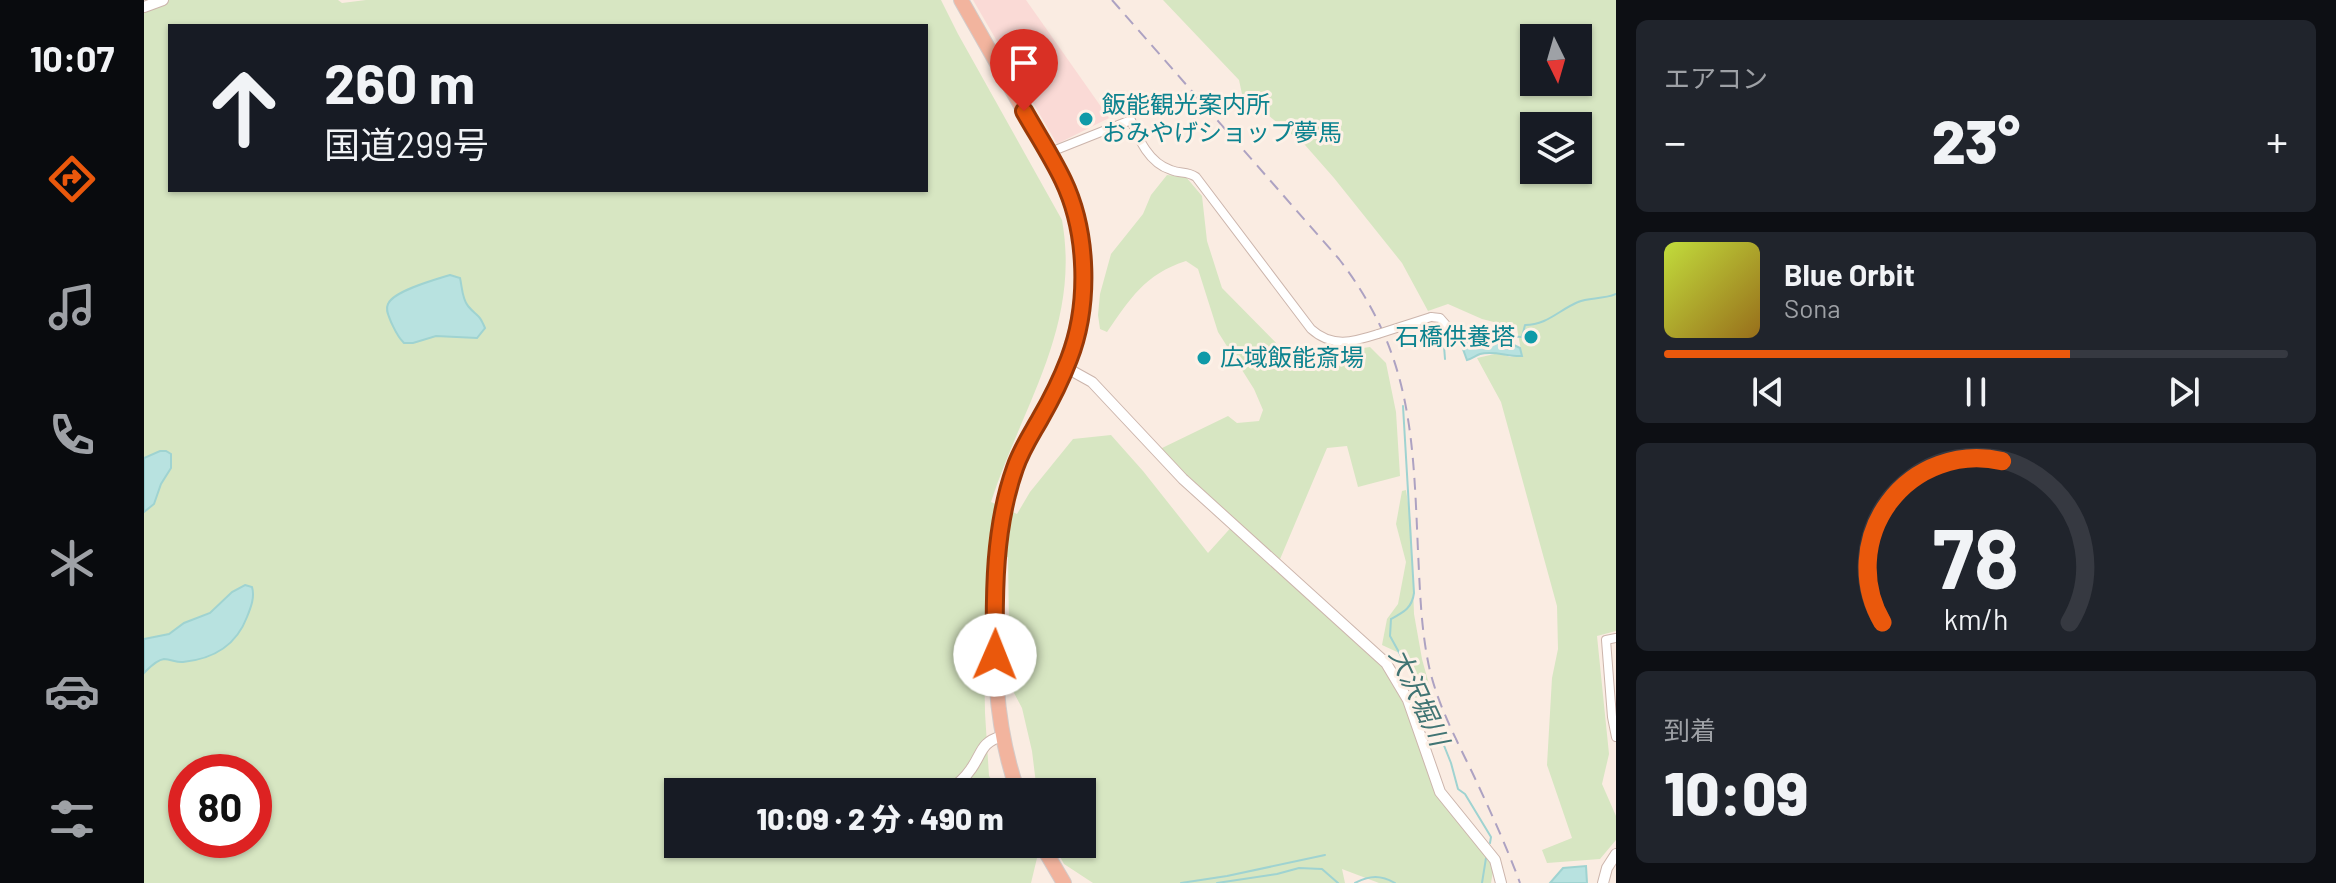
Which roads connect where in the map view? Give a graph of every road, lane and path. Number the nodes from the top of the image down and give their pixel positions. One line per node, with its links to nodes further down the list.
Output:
1 (163, 0): 3 (street)
2 (961, 0): 4 (highway)
3 (144, 7)
4 (1048, 153): 5 (street, bridge); 6 (highway)
5 (1447, 326)
6 (1065, 367): 10 (highway); 18 (street)
7 (1616, 638): 8 (street)
8 (1612, 679): 9 (street)
9 (1614, 716): 11 (street)
10 (1002, 736): 12 (street); 13 (highway)
11 (1616, 737)
12 (964, 778)
13 (1014, 778)
14 (1616, 854): 16 (street)
15 (1049, 858): 17 (highway)
16 (1603, 881): 19 (street)
17 (1064, 883)
18 (1501, 883)
19 (1616, 883)

